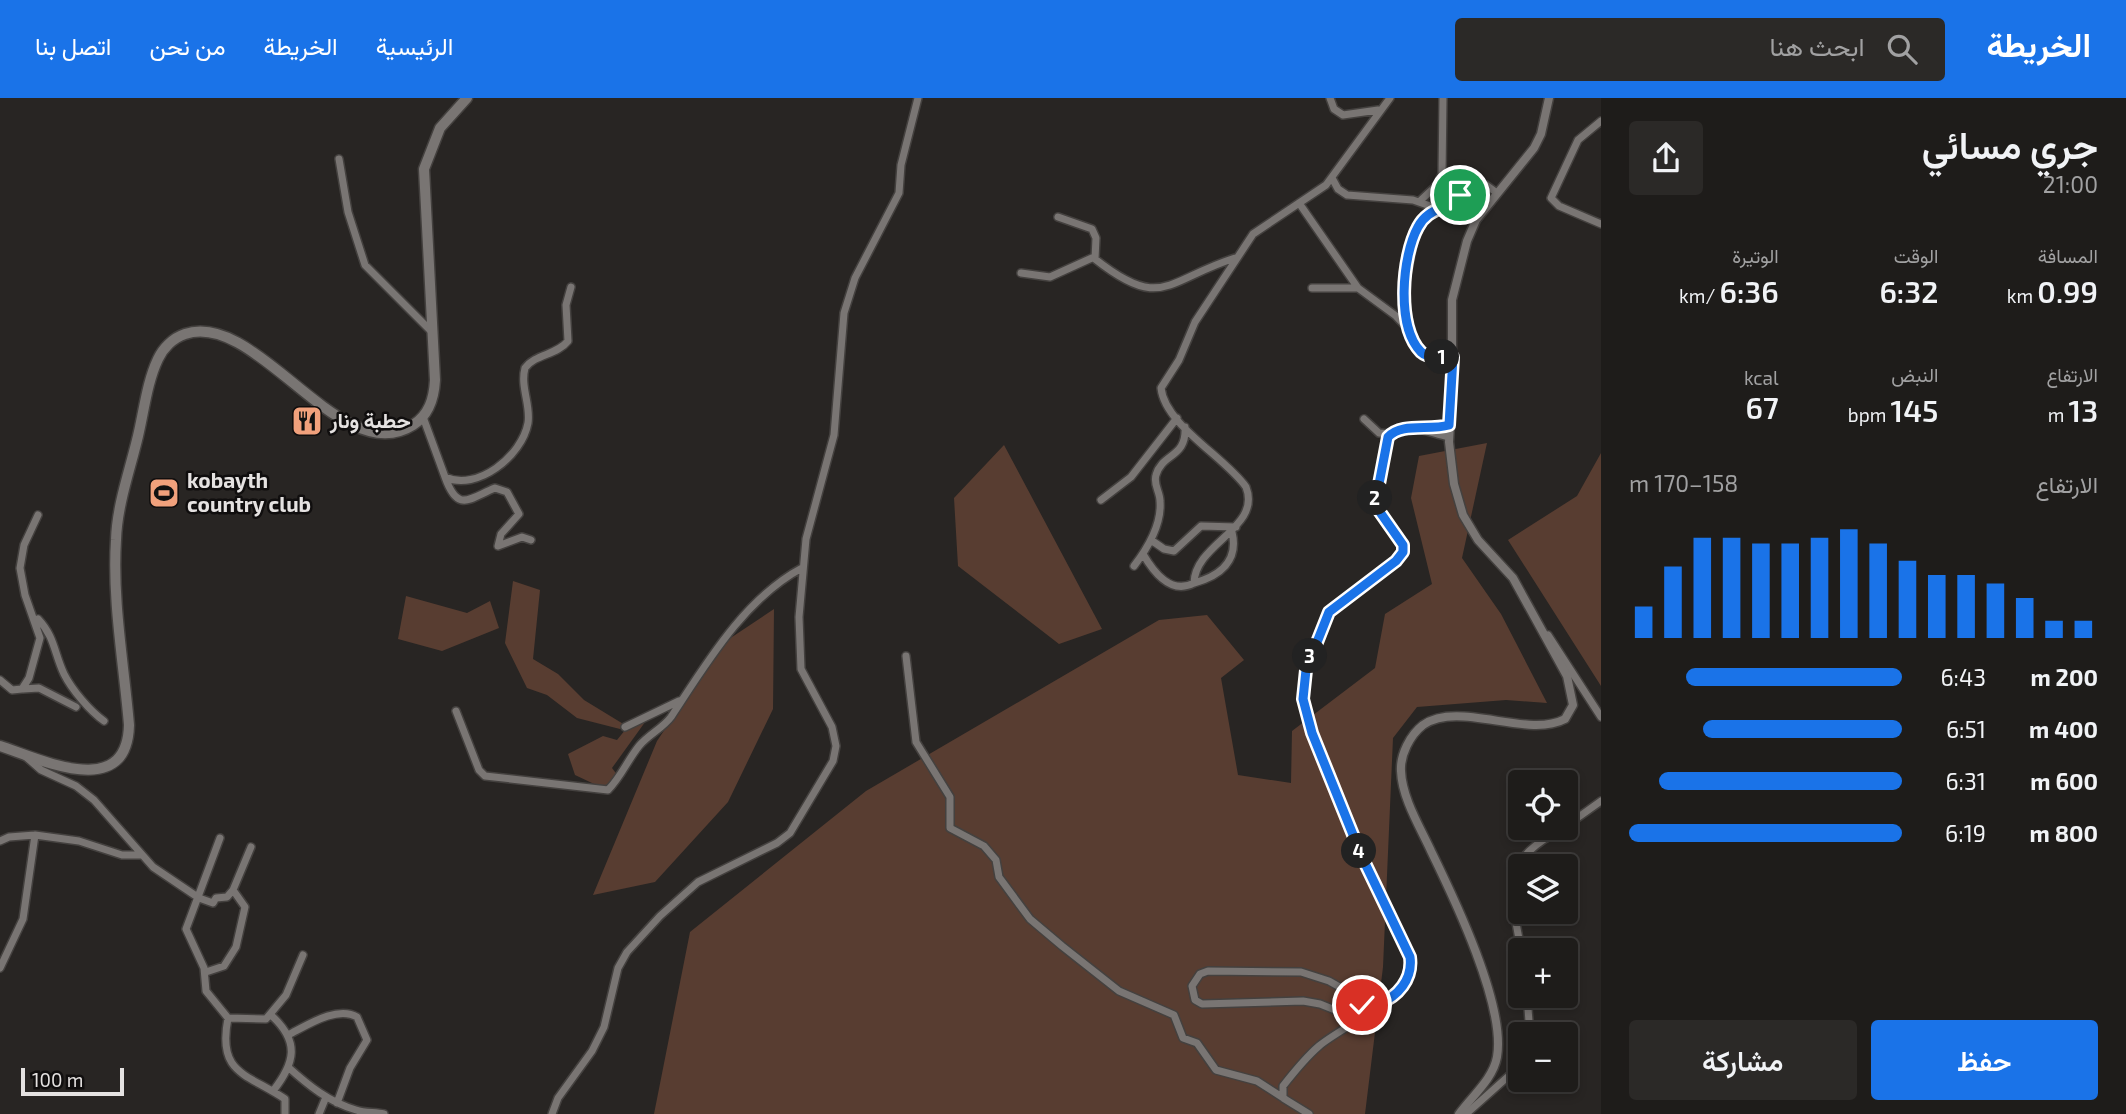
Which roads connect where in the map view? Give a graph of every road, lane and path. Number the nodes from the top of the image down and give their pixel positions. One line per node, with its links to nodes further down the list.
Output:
1 (918, 98): 42 (street)
2 (1330, 98): 7 (street)
3 (1390, 98): 7 (street)
4 (1443, 98): 12 (street)
5 (1549, 98): 11 (street)
6 (462, 100): 24 (main road)
7 (1378, 110): 10 (street)
8 (1601, 121): 16 (street)
9 (339, 159): 24 (street)
10 (1332, 178): 12 (street); 13 (street)
11 (1497, 193): 14 (street); 25 (street)
12 (1420, 201): 14 (street)
13 (1298, 203): 18 (street); 22 (street)
14 (1436, 208): 23 (street)
15 (1058, 217): 17 (street)
16 (1601, 224)
17 (1094, 257): 18 (street); 19 (street)
18 (1235, 258): 27 (street)
19 (1021, 274)
20 (571, 287): 34 (street)
21 (1312, 288): 22 (street)
22 (1357, 288): 23 (street)
23 (1410, 331): 25 (street)
24 (432, 332): 26 (main road)
25 (1453, 357): 29 (street)
26 (423, 417): 34 (street); 56 (main road)
27 (1177, 418): 30 (street); 35 (street)
28 (1364, 419): 32 (street)
29 (1449, 425): 31 (street); 33 (street)
30 (1185, 426): 37 (street); 39 (street)
31 (1426, 430): 32 (street); 33 (street)
32 (1390, 434): 71 (street)
33 (1449, 437): 43 (street)
34 (445, 477): 38 (street)
35 (1101, 500)
36 (38, 515): 45 (street)
37 (1234, 529): 39 (street); 44 (street); 44 (street)
38 (531, 540)
39 (1150, 540): 40 (street)
40 (1143, 554): 41 (street); 44 (street)
41 (1134, 566)
42 (802, 568): 49 (street); 84 (street)
43 (1506, 569): 52 (street); 86 (street)
44 (1194, 583)
45 (30, 611): 48 (street); 53 (street)
46 (906, 656): 79 (street)
47 (0, 680): 48 (street)
48 (22, 689): 50 (street)
49 (680, 700): 51 (street); 54 (street)
50 (76, 707)
51 (456, 711)
52 (1601, 717)
53 (104, 721)
54 (625, 727)
55 (0, 746): 56 (main road)
56 (22, 753): 64 (street)
57 (1601, 801): 58 (street)
58 (1578, 817)
59 (35, 835): 62 (street); 64 (street); 69 (street)
60 (220, 838): 66 (street)
61 (1540, 840): 67 (street)
62 (0, 841)
63 (251, 847): 65 (street)
64 (142, 855): 66 (street)
65 (233, 890): 66 (street); 70 (street)
66 (199, 898): 70 (street)
67 (1519, 938)
68 (303, 955): 72 (street)
69 (0, 968)
70 (206, 972): 73 (street)
71 (1372, 1005): 71 (street); 79 (street)
72 (272, 1016): 73 (street); 74 (street)
73 (228, 1018): 77 (street)
74 (288, 1035): 75 (street); 80 (street)
75 (288, 1067): 77 (street); 78 (street)
76 (1508, 1077): 87 (street)
77 (273, 1091): 81 (street)
78 (326, 1097): 80 (street); 82 (street)
79 (1285, 1100): 85 (street)
80 (337, 1103): 83 (street)
81 (285, 1114)
82 (318, 1114)
83 (384, 1114)
84 (552, 1114)
85 (1309, 1114)
86 (1459, 1114)
87 (1466, 1114)

